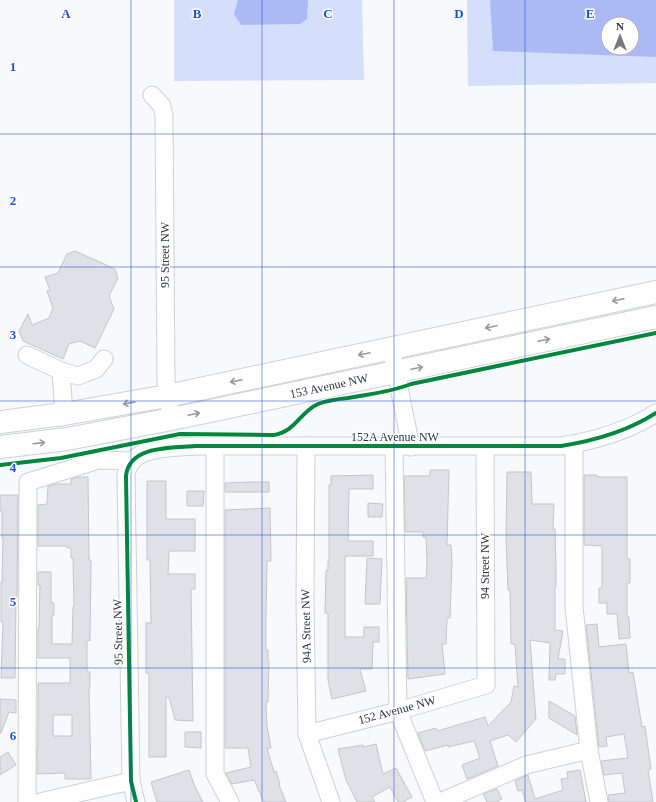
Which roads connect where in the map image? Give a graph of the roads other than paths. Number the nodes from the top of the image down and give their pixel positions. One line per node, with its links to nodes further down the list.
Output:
1 (152, 95): 9 (street, 95 Street NW)
2 (656, 292): 4 (main road, 153 Avenue NW, one-way to 4)
3 (656, 317): 8 (main road, 153 Avenue NW, one-way to 3)
4 (391, 348): 8 (street); 9 (main road, 153 Avenue NW, one-way to 9)
5 (27, 355): 7 (street)
6 (104, 359): 7 (street)
7 (60, 371): 10 (street)
8 (396, 372): 12 (main road, 153 Avenue NW, one-way to 8); 18 (street)
9 (167, 396): 10 (main road, 153 Avenue NW, one-way to 10); 12 (street, 95 Street NW)
10 (64, 414): 13 (main road, 153 Avenue NW)
11 (655, 415): 14 (street, 152A Avenue NW)
12 (172, 419): 20 (main road, 153 Avenue NW, one-way to 12)
13 (0, 422)
14 (574, 444): 19 (street, 152A Avenue NW); 25 (street)
15 (215, 446): 16 (street, 152A Avenue NW); 21 (street, 152A Avenue NW); 30 (street)
16 (306, 446): 17 (street, 152A Avenue NW); 24 (street, 94A Street NW)
17 (394, 447): 18 (street, 152A Avenue NW); 23 (street)
18 (411, 447): 19 (street, 152A Avenue NW)
19 (485, 447): 22 (street, 94 Street NW)
20 (0, 448)
21 (131, 461): 26 (street, 95 Street NW); 27 (street)
22 (486, 685): 23 (street, 152 Avenue NW)
23 (398, 711): 24 (street, 152 Avenue NW); 32 (street)
24 (307, 734): 31 (street, 94A Street NW)
25 (589, 750): 33 (street); 34 (street)
26 (131, 781): 28 (street); 29 (street, 95 Street NW)
27 (27, 802)
28 (40, 802)
29 (136, 802)
30 (230, 802)
31 (331, 802)
32 (435, 802)
33 (440, 802)
34 (599, 802)

